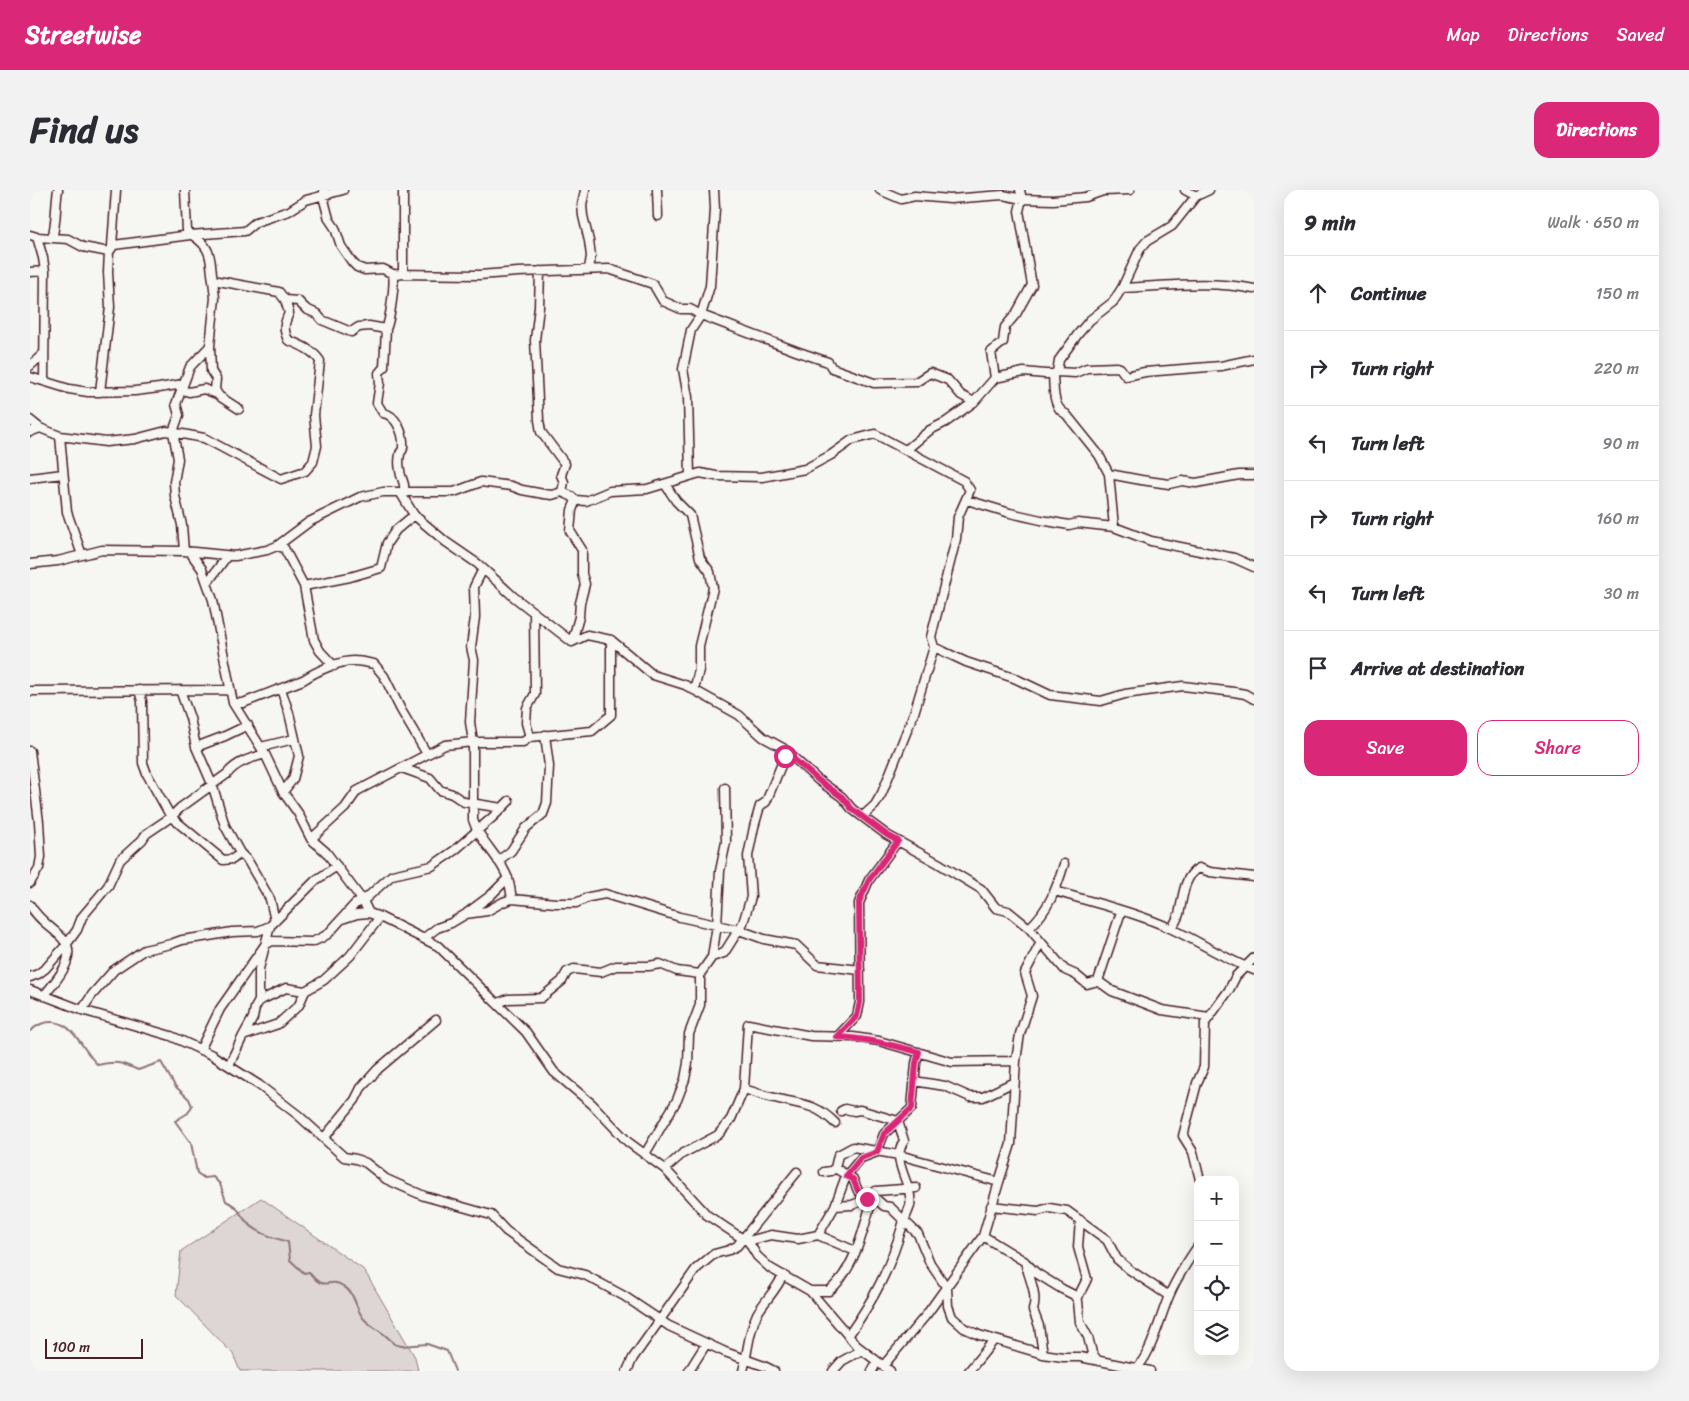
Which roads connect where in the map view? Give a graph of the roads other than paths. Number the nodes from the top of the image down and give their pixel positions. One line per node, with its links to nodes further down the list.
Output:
1 (58, 190): 20 (street)
2 (116, 190): 21 (street)
3 (185, 190): 18 (street)
4 (343, 190): 14 (street)
5 (403, 190): 27 (street)
6 (585, 190): 22 (street)
7 (656, 190): 17 (street)
8 (714, 190): 32 (street)
9 (880, 190): 16 (street)
10 (1020, 190): 16 (street)
11 (1130, 190): 16 (street)
12 (1185, 190): 15 (street)
13 (1209, 190): 15 (street)
14 (324, 192): 18 (street); 26 (street)
15 (1196, 196): 29 (street)
16 (1022, 199): 40 (street)
17 (658, 216)
18 (190, 235): 21 (street); 28 (street)
19 (33, 236): 20 (street); 23 (street)
20 (52, 238): 21 (street)
21 (111, 249): 43 (street)
22 (589, 269): 24 (street); 32 (street)
23 (45, 271): 25 (street); 35 (street)
24 (540, 271): 27 (street); 60 (street)
25 (30, 272)
26 (393, 274): 27 (street); 33 (street)
27 (403, 274)
28 (212, 280): 31 (street); 34 (street)
29 (1122, 288): 30 (street); 38 (street)
30 (1254, 289)
31 (285, 300): 33 (street); 50 (street)
32 (701, 315): 45 (street); 56 (street)
33 (386, 329): 59 (street)
34 (210, 346): 42 (street); 44 (street)
35 (43, 354): 37 (street); 41 (street)
36 (1254, 359): 38 (street)
37 (30, 366)
38 (1055, 373): 40 (street); 54 (street)
39 (30, 377): 41 (street)
40 (995, 378): 45 (street)
41 (44, 380): 43 (street)
42 (183, 387): 43 (street); 44 (street); 50 (street)
43 (100, 392)
44 (218, 394): 46 (street)
45 (974, 402): 52 (street)
46 (239, 409)
47 (30, 420): 48 (street)
48 (40, 428): 49 (street); 51 (street)
49 (30, 432)
50 (173, 432): 51 (street); 66 (street)
51 (60, 436): 53 (street)
52 (906, 450): 56 (street); 62 (street)
53 (63, 474): 57 (street); 67 (street)
54 (1109, 474): 55 (street); 64 (street)
55 (1254, 475)
56 (690, 476): 58 (street)
57 (30, 478)
58 (665, 484): 61 (street); 83 (street)
59 (402, 492): 60 (street); 63 (street); 65 (street)
60 (562, 492): 61 (street)
61 (576, 500): 76 (street)
62 (967, 500): 64 (street); 77 (street)
63 (414, 515): 71 (street); 73 (street)
64 (1114, 527): 70 (street)
65 (277, 546): 68 (street); 73 (street)
66 (187, 551): 67 (street); 68 (street); 72 (street)
67 (82, 555): 69 (street)
68 (227, 556): 72 (street)
69 (30, 564)
70 (1254, 567)
71 (483, 569): 74 (street); 91 (street)
72 (208, 582): 84 (street)
73 (304, 586): 78 (street)
74 (534, 612): 76 (street); 89 (street)
75 (611, 640): 76 (street); 83 (street); 88 (street)
76 (572, 642)
77 (934, 648): 85 (street); 104 (street)
78 (334, 666): 79 (street); 94 (street)
79 (281, 689): 86 (street); 90 (street)
80 (30, 690): 81 (street)
81 (139, 690): 82 (street); 105 (street)
82 (180, 690): 84 (street); 92 (street)
83 (694, 690): 95 (street)
84 (230, 691): 86 (street)
85 (1254, 699)
86 (233, 703): 87 (street)
87 (248, 725): 92 (street); 93 (street)
88 (545, 735): 89 (street); 112 (street)
89 (530, 737): 91 (street)
90 (294, 739): 93 (street); 100 (street)
91 (473, 742): 94 (street); 102 (street)
92 (196, 747): 98 (street)
93 (263, 750): 98 (street); 100 (street)
94 (428, 754): 97 (street)
95 (788, 754): 104 (street); 131 (street)
96 (30, 756): 107 (street)
97 (402, 768): 102 (street); 109 (street)
98 (212, 784): 105 (street); 111 (street)
99 (725, 788): 128 (street)
100 (283, 792): 109 (street)
101 (509, 801): 103 (street)
102 (472, 804): 103 (street); 106 (street)
103 (502, 808): 106 (street)
104 (863, 816): 110 (street)
105 (171, 817): 111 (street); 134 (street)
106 (476, 832): 112 (street); 120 (street)
107 (40, 834): 108 (street); 117 (street)
108 (30, 835)
109 (312, 838): 114 (street)
110 (898, 841): 129 (street); 139 (street)
111 (240, 853): 127 (street)
112 (498, 861): 116 (street)
113 (1064, 864): 118 (street)
114 (337, 866): 120 (street); 127 (street)
115 (1254, 877): 130 (street)
116 (508, 878): 119 (street); 124 (street)
117 (31, 881)
118 (1055, 891): 122 (street); 129 (street)
119 (512, 899): 124 (street); 128 (street)
120 (363, 901): 123 (street); 126 (street)
121 (30, 905): 134 (street)
122 (1121, 912): 130 (street); 143 (street)
123 (369, 913): 125 (street); 126 (street)
124 (466, 914): 132 (street)
125 (380, 917): 132 (street); 145 (street)
126 (341, 919): 135 (street)
127 (273, 924): 135 (street); 149 (street)
128 (717, 925): 131 (street); 136 (street)
129 (1029, 928): 133 (street)
130 (1172, 929): 138 (street)
131 (739, 930): 136 (street); 139 (street)
132 (424, 938): 148 (street)
133 (1041, 942): 143 (street); 156 (street)
134 (66, 945): 142 (street); 146 (street)
135 (265, 945): 147 (street); 154 (street)
136 (712, 957): 141 (street)
137 (1254, 958): 138 (street)
138 (1245, 967): 140 (street); 150 (street)
139 (860, 970): 153 (street)
140 (1254, 970)
141 (700, 974): 148 (street); 166 (street)
142 (30, 977)
143 (1098, 981): 150 (street)
144 (30, 990): 146 (street)
145 (305, 991): 147 (street); 152 (street)
146 (44, 996): 149 (street)
147 (259, 1001): 152 (street)
148 (498, 1003): 166 (street)
149 (82, 1010): 154 (street)
150 (1209, 1017): 173 (street)
151 (436, 1020): 164 (street)
152 (243, 1036): 157 (street)
153 (837, 1037): 155 (street); 160 (street)
154 (200, 1050): 157 (street)
155 (919, 1052): 156 (street); 158 (street)
156 (1016, 1061): 159 (street)
157 (229, 1065): 164 (street)
158 (914, 1081): 159 (street); 162 (street)
159 (1014, 1082): 174 (street)
160 (744, 1089): 163 (street); 169 (street)
161 (840, 1111): 162 (street)
162 (898, 1121): 165 (street); 167 (street)
163 (835, 1123)
164 (324, 1138): 192 (street)
165 (877, 1152): 167 (street); 168 (street); 172 (street)
166 (646, 1154): 169 (street)
167 (899, 1155): 174 (street); 175 (street)
168 (835, 1168): 171 (street); 172 (street)
169 (666, 1169): 183 (street)
170 (797, 1172): 183 (street)
171 (824, 1172)
172 (846, 1176): 176 (street); 177 (street)
173 (1199, 1176)
174 (999, 1182): 178 (street)
175 (912, 1189): 176 (street); 180 (street)
176 (870, 1199): 177 (street); 180 (street); 184 (street)
177 (835, 1206): 181 (street)
178 (991, 1206): 179 (street); 182 (street)
179 (1080, 1220): 190 (street); 191 (street)
180 (904, 1221): 188 (street); 193 (street)
181 (818, 1235): 183 (street); 184 (street)
182 (983, 1236): 186 (street); 188 (street)
183 (746, 1240): 187 (street); 192 (street)
184 (855, 1252): 189 (street)
185 (1194, 1253): 190 (street)
186 (1024, 1261): 191 (street); 197 (street)
187 (782, 1275): 189 (street); 198 (street)
188 (947, 1288): 194 (street); 200 (street)
189 (810, 1291): 193 (street)
190 (1169, 1296): 201 (street)
191 (1077, 1299): 199 (street)
192 (660, 1319): 195 (street); 202 (street)
193 (848, 1336): 196 (street)
194 (994, 1340): 197 (street); 208 (street)
195 (706, 1344): 198 (street); 203 (street)
196 (862, 1350): 200 (street); 206 (street)
197 (1043, 1354): 199 (street)
198 (744, 1358): 204 (street); 205 (street)
199 (1098, 1360): 201 (street)
200 (884, 1366): 207 (street)
201 (1135, 1369): 209 (street)
202 (627, 1371)
203 (689, 1371)
204 (743, 1371)
205 (774, 1371)
206 (833, 1371)
207 (872, 1371)
208 (969, 1371)
209 (1150, 1371)

